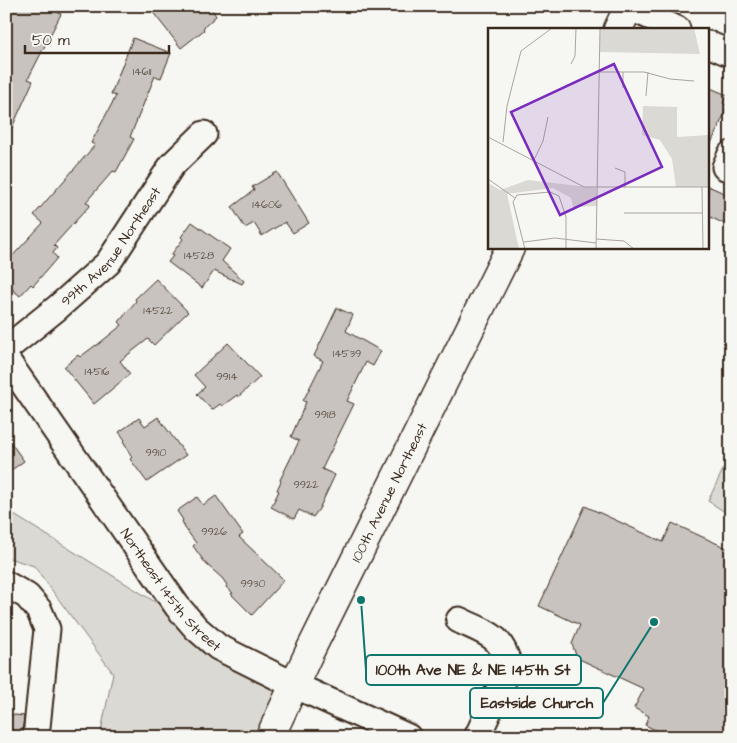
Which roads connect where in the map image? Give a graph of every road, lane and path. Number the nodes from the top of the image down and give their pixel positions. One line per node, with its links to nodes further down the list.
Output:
1 (629, 6): 2 (main road); 3 (street)
2 (618, 28)
3 (675, 28)
4 (710, 45): 5 (street)
5 (731, 54)
6 (204, 134): 8 (street, 99th Avenue Northeast)
7 (510, 249): 12 (main road, 100th Avenue Northeast)
8 (6, 349)
9 (6, 359): 12 (street, Northeast 145th Street)
10 (6, 584): 13 (street)
11 (459, 620): 16 (street)
12 (294, 685): 14 (main road, 100th Avenue Northeast); 15 (street, Northeast 145th Street)
13 (36, 737)
14 (270, 737)
15 (408, 737)
16 (477, 737)

